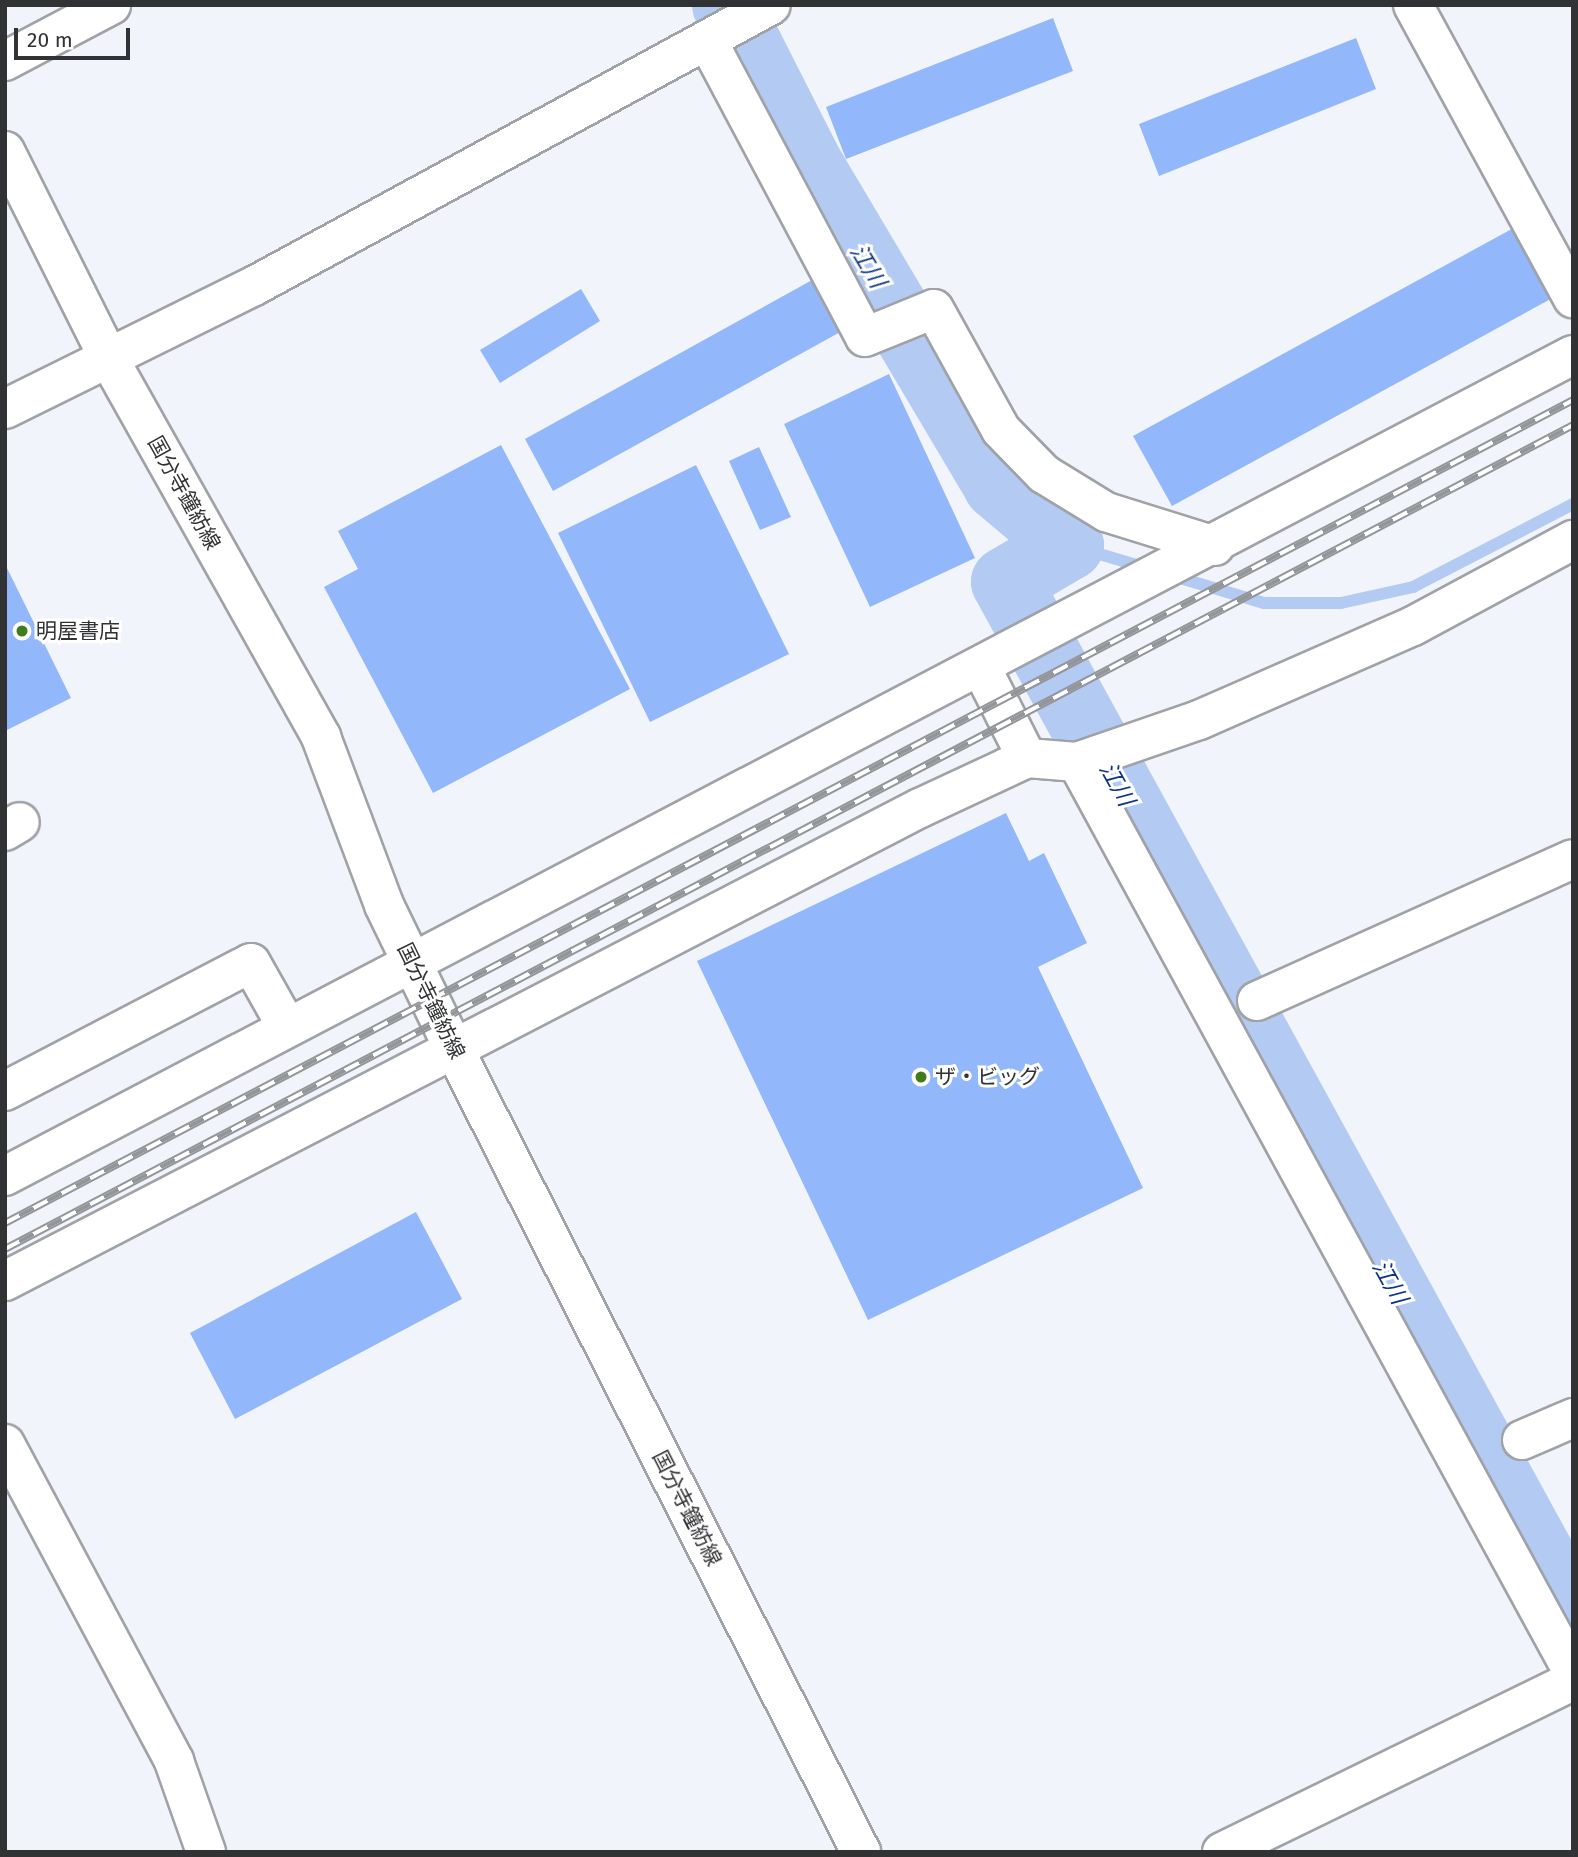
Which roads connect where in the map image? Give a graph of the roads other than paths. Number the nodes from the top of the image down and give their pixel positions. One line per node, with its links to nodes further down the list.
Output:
1 (111, 5): 5 (street)
2 (771, 5): 4 (street)
3 (1413, 5): 7 (street)
4 (707, 40): 9 (street); 12 (street)
5 (5, 61)
6 (5, 150): 9 (street, 国分寺鐘紡線)
7 (1573, 298)
8 (1573, 355): 12 (street)
9 (108, 357): 10 (street); 17 (street, 国分寺鐘紡線)
10 (5, 409)
11 (1573, 540): 15 (street)
12 (1215, 546): 13 (street)
13 (982, 669): 14 (street); 17 (street)
14 (1027, 758): 15 (street); 20 (street)
15 (1077, 762): 27 (street)
16 (1573, 859): 18 (street)
17 (414, 963): 19 (street); 20 (street, 国分寺鐘紡線)
18 (1257, 1000)
19 (287, 1027): 21 (street); 22 (street)
20 (452, 1045): 23 (street); 30 (street, 国分寺鐘紡線)
21 (5, 1091)
22 (5, 1176)
23 (5, 1281)
24 (1573, 1418): 25 (street)
25 (1522, 1440)
26 (5, 1444): 29 (street)
27 (1573, 1672)
28 (1573, 1681): 31 (street)
29 (206, 1852)
30 (861, 1852)
31 (1222, 1852)

